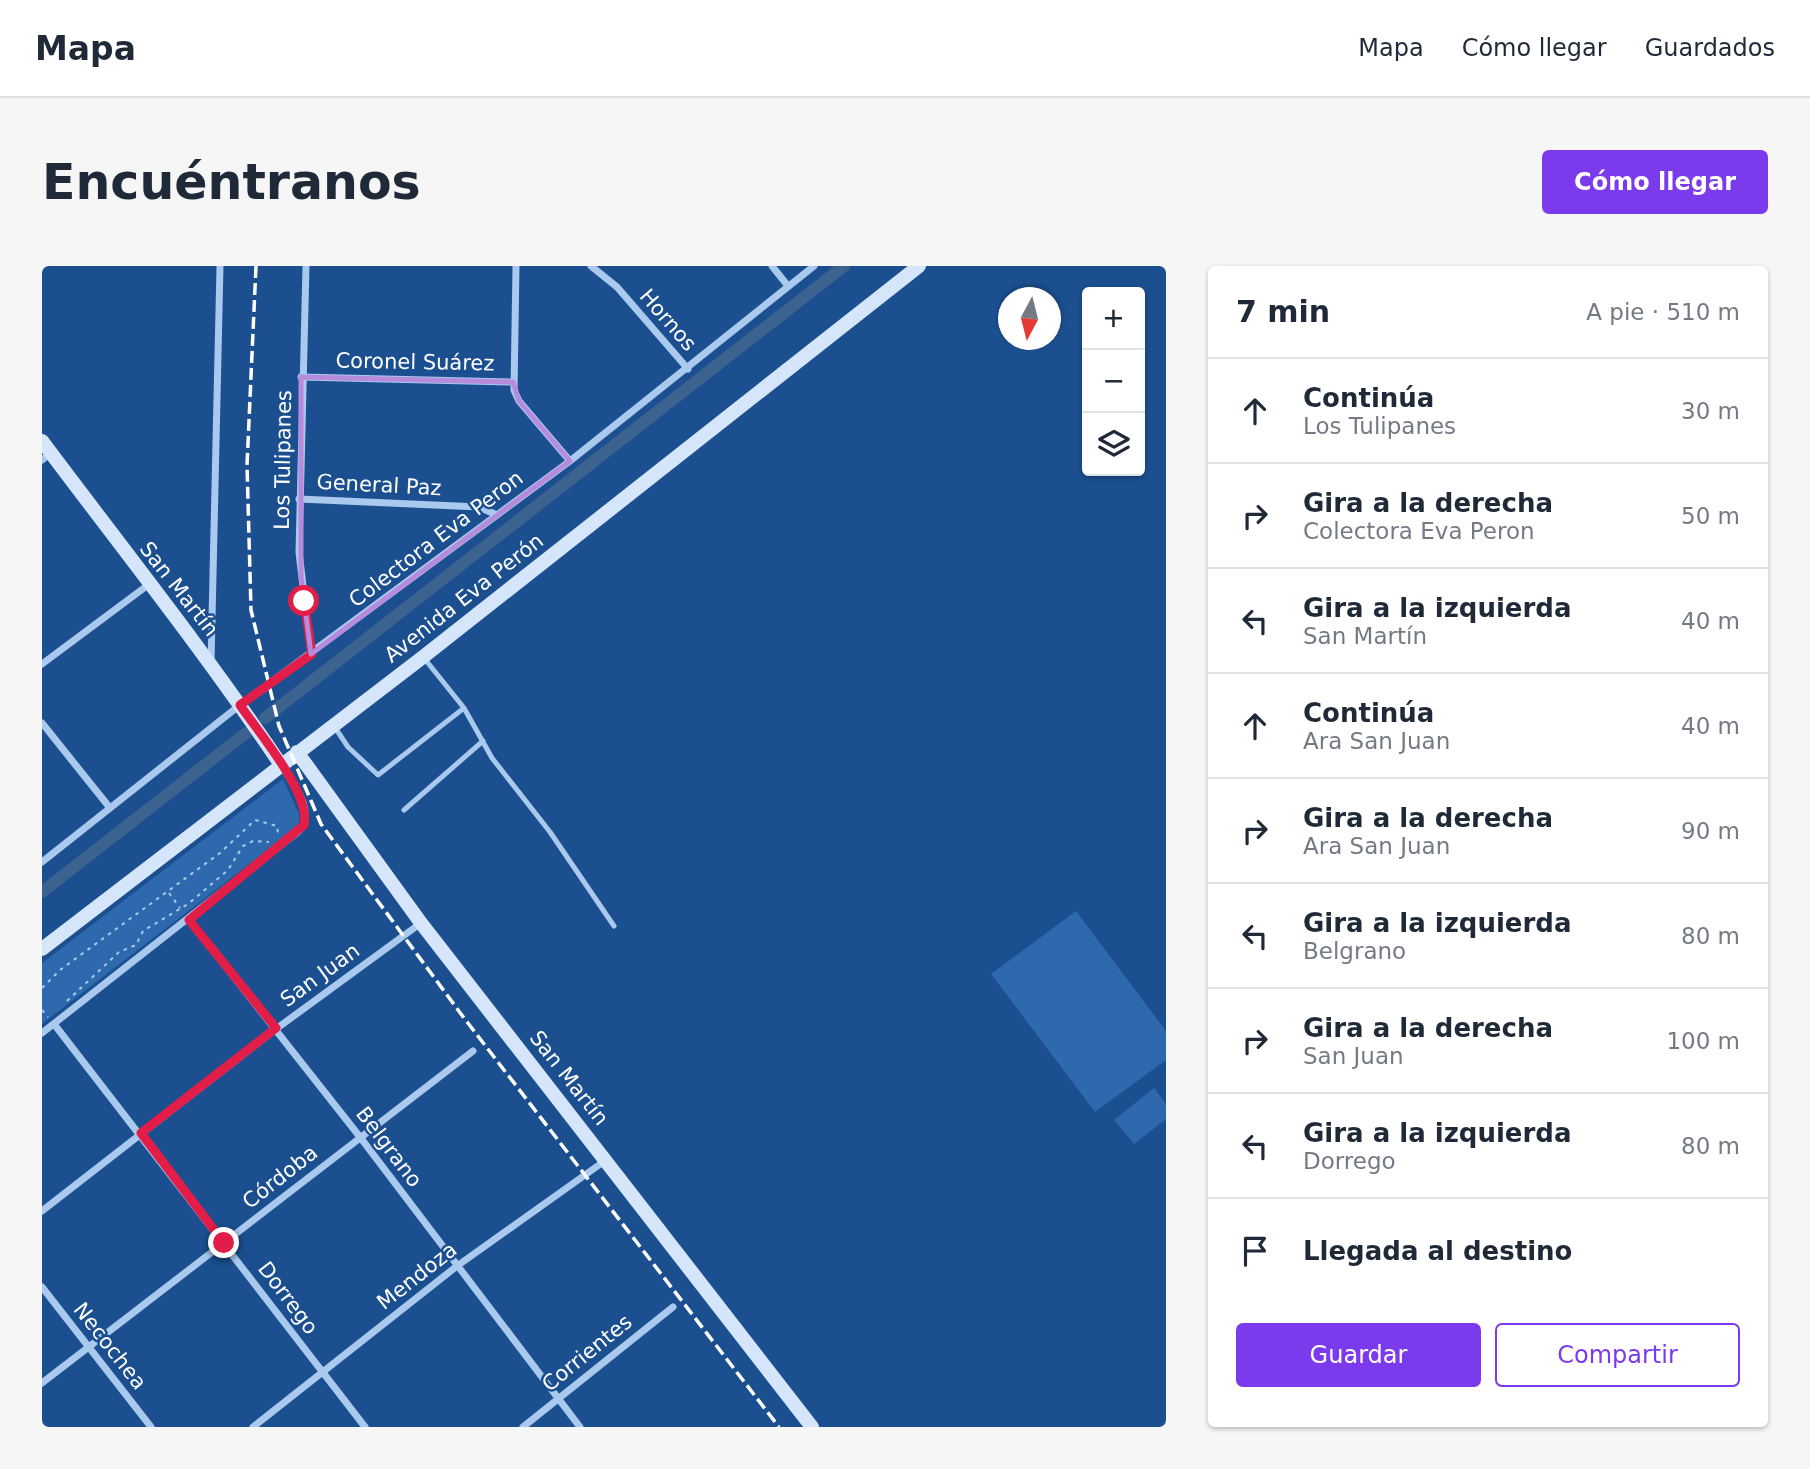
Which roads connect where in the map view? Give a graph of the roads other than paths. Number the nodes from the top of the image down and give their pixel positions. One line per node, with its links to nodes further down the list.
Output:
1 (220, 266): 21 (street)
2 (306, 266): 11 (street, Los Tulipanes)
3 (516, 266): 12 (street)
4 (590, 266): 10 (street, Hornos)
5 (772, 266): 9 (street)
6 (814, 266): 9 (street, Colectora Eva Peron)
7 (927, 266): 8 (street, Avenida Eva Perón)
8 (914, 271): 19 (street, Avenida Eva Perón)
9 (788, 286): 10 (street, Colectora Eva Peron)
10 (688, 369): 14 (street, Colectora Eva Peron)
11 (301, 377): 12 (street, Coronel Suárez); 15 (street, Los Tulipanes)
12 (513, 382): 14 (street, Coronel Suárez)
13 (45, 451): 17 (street, San Martín)
14 (570, 461): 16 (street, Colectora Eva Peron)
15 (299, 499): 16 (street, General Paz); 18 (street, Los Tulipanes)
16 (497, 516): 18 (street, Colectora Eva Peron)
17 (148, 584): 20 (street); 21 (street, San Martín)
18 (312, 654): 22 (street, Colectora Eva Peron)
19 (423, 657): 23 (lane); 25 (street, Avenida Eva Perón)
20 (42, 664)
21 (211, 664): 22 (street, San Martín)
22 (240, 705): 28 (street, San Martín); 29 (street, Colectora Eva Peron)
23 (464, 708): 25 (lane); 26 (lane)
24 (42, 723): 29 (street)
25 (334, 726): 27 (street, Avenida Eva Perón)
26 (483, 741): 30 (lane); 34 (lane)
27 (297, 752): 28 (street, Avenida Eva Perón); 33 (street, San Martín)
28 (281, 765): 32 (street); 35 (street, Avenida Eva Perón)
29 (110, 808): 31 (street, Colectora Eva Peron)
30 (404, 810)
31 (42, 862)
32 (189, 920): 36 (street); 37 (street, Belgrano)
33 (421, 923): 37 (street, San Juan); 42 (street, San Martín)
34 (614, 926)
35 (42, 949)
36 (54, 1024): 38 (street); 40 (street, Dorrego)
37 (276, 1028): 40 (street, San Juan); 41 (street, Belgrano)
38 (42, 1033)
39 (473, 1051): 41 (street, Córdoba)
40 (141, 1133): 43 (street, San Juan); 44 (street, Dorrego)
41 (360, 1137): 44 (street, Córdoba); 45 (street, Belgrano)
42 (606, 1159): 45 (street, Mendoza); 57 (street, San Martín)
43 (42, 1211)
44 (224, 1243): 48 (street, Córdoba); 49 (street, Dorrego)
45 (457, 1266): 49 (street, Mendoza); 51 (street, Belgrano)
46 (42, 1287): 48 (street, Necochea)
47 (673, 1307): 51 (street, Corrientes)
48 (88, 1348): 50 (street, Córdoba); 52 (street, Necochea)
49 (322, 1372): 53 (street, Mendoza); 54 (street, Dorrego)
50 (42, 1383)
51 (558, 1398): 55 (street, Corrientes); 56 (street, Belgrano)
52 (151, 1427)
53 (253, 1427)
54 (365, 1427)
55 (523, 1427)
56 (580, 1427)
57 (812, 1427)

